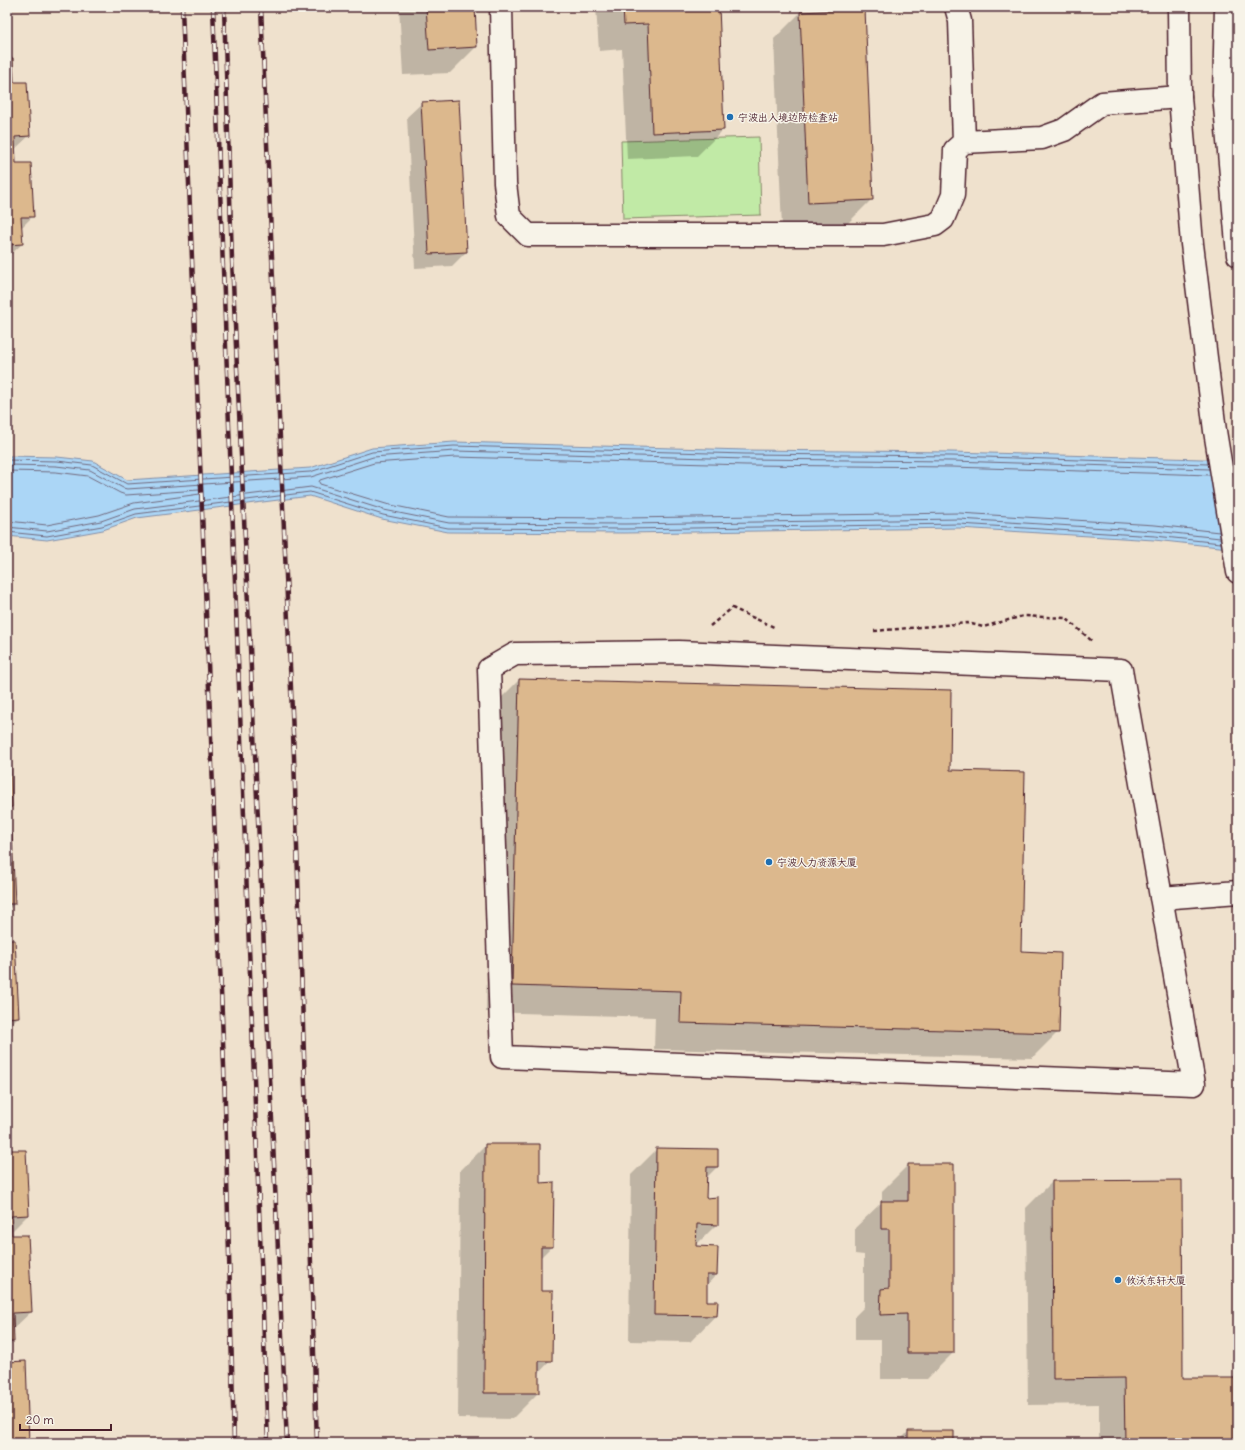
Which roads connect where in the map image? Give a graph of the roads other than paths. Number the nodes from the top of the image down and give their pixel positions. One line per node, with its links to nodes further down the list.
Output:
1 (501, 7): 6 (main road)
2 (956, 7): 6 (main road)
3 (1179, 7): 5 (main road)
4 (1226, 7): 7 (main road)
5 (1180, 96): 6 (main road); 8 (main road)
6 (964, 142)
7 (1238, 255)
8 (1238, 569)
9 (1238, 892): 10 (main road)
10 (1161, 898): 10 (main road)

